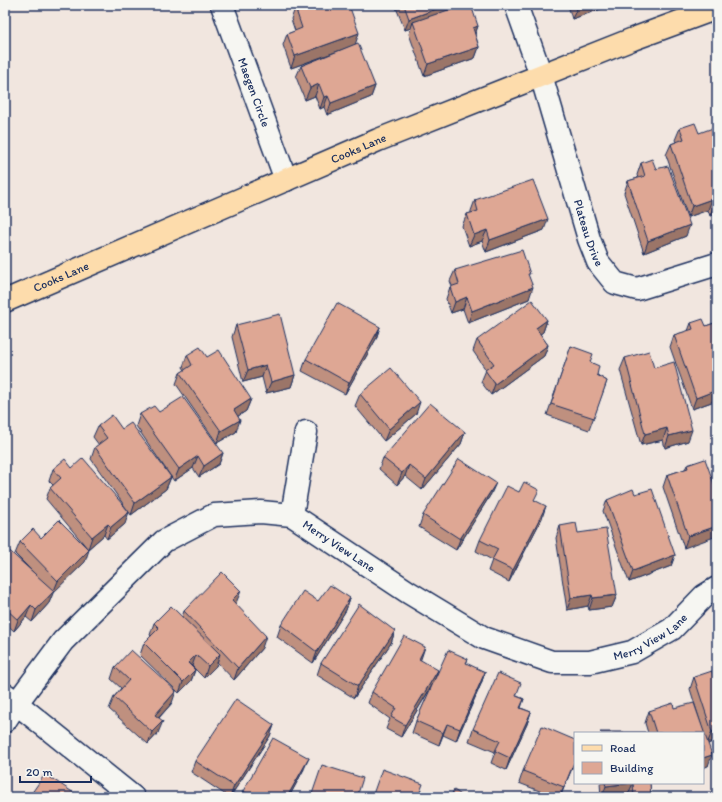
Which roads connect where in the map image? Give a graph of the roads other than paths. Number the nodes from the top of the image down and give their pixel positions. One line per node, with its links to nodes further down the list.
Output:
1 (222, 5): 5 (street, Maegen Circle)
2 (516, 5): 4 (street)
3 (717, 8): 4 (main road, Cooks Lane)
4 (541, 75): 5 (main road, Cooks Lane); 6 (street, Plateau Drive)
5 (286, 180): 7 (main road, Cooks Lane)
6 (717, 264)
7 (5, 301)
8 (306, 432): 9 (street)
9 (292, 515): 10 (street, Merry View Lane); 11 (street, Merry View Lane)
10 (717, 588)
11 (9, 706): 12 (street)
12 (133, 797)

